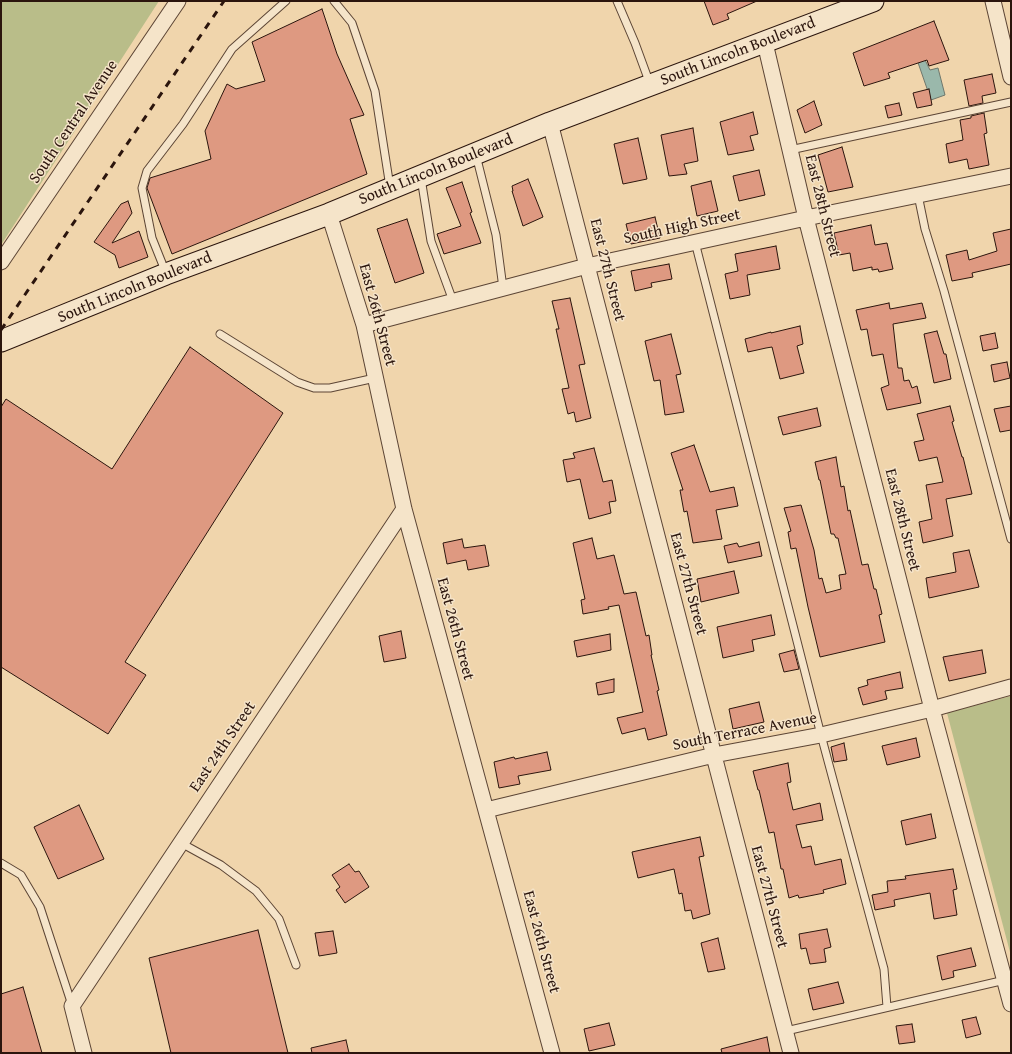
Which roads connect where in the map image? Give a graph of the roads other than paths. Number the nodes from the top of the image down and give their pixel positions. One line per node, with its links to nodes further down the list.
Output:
1 (178, 1): 21 (street, South Central Avenue)
2 (286, 1): 23 (lane)
3 (334, 1): 16 (lane)
4 (617, 1): 9 (lane)
5 (873, 1): 7 (street, South Lincoln Boulevard)
6 (993, 1): 8 (street)
7 (765, 43): 9 (street, South Lincoln Boulevard); 12 (street, East 28th Street)
8 (1011, 77)
9 (651, 86): 11 (street, South Lincoln Boulevard)
10 (1011, 102): 12 (lane)
11 (550, 123): 13 (street, South Lincoln Boulevard); 22 (street, East 27th Street)
12 (790, 150): 19 (street, East 28th Street)
13 (475, 154): 14 (street, South Lincoln Boulevard); 24 (lane)
14 (421, 176): 16 (street, South Lincoln Boulevard); 25 (lane)
15 (1011, 176): 17 (street, South High Street)
16 (391, 189): 18 (street, South Lincoln Boulevard)
17 (918, 195): 19 (street, South High Street); 31 (lane)
18 (329, 214): 23 (street, South Lincoln Boulevard); 26 (street, East 26th Street)
19 (806, 218): 20 (street, South High Street); 33 (street, East 28th Street)
20 (695, 242): 22 (street, South High Street); 34 (lane)
21 (1, 262)
22 (587, 266): 24 (street, South High Street); 35 (street, East 27th Street)
23 (166, 274): 28 (street, South Lincoln Boulevard)
24 (503, 288): 25 (street, South High Street)
25 (453, 301): 26 (street, South High Street)
26 (364, 324): 29 (street, East 26th Street)
27 (220, 334): 29 (lane)
28 (1, 341)
29 (376, 378): 30 (street, East 26th Street)
30 (404, 509): 36 (street, East 26th Street); 37 (street, East 24th Street)
31 (1011, 539)
32 (1011, 687): 33 (street, South Terrace Avenue)
33 (932, 709): 34 (street, South Terrace Avenue); 40 (street, East 28th Street)
34 (821, 735): 35 (street, South Terrace Avenue); 43 (lane)
35 (714, 755): 36 (street, South Terrace Avenue); 44 (street, East 27th Street)
36 (486, 810): 46 (street, East 26th Street)
37 (182, 842): 39 (lane); 42 (street, East 24th Street)
38 (1, 863): 42 (lane)
39 (296, 965)
40 (1008, 979): 41 (street, East 28th Street); 43 (lane)
41 (1011, 1004)
42 (72, 1006): 45 (street)
43 (887, 1007): 44 (lane)
44 (786, 1030): 47 (street, East 27th Street)
45 (84, 1053)
46 (552, 1053)
47 (792, 1053)

